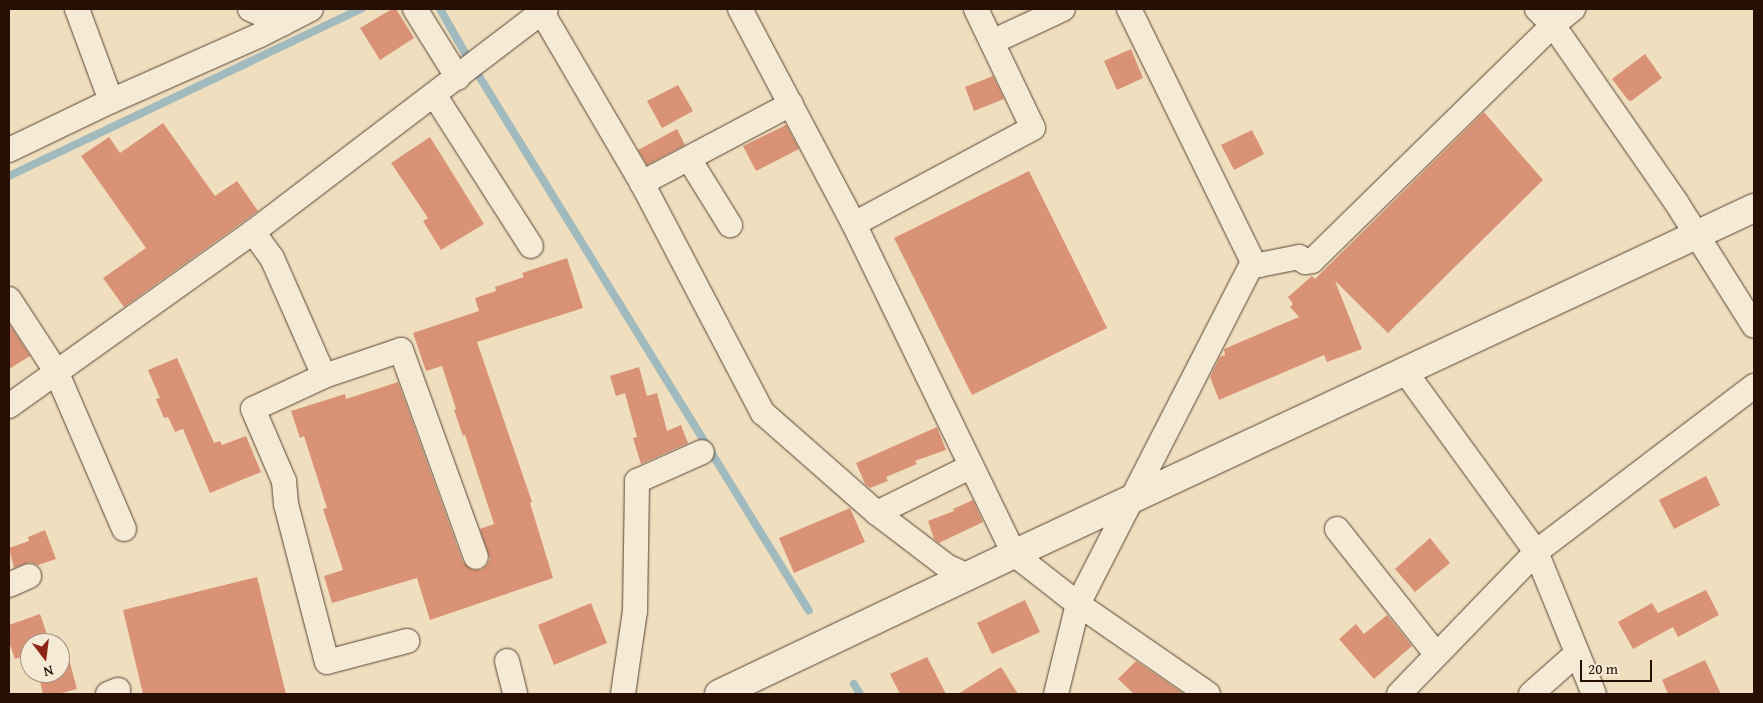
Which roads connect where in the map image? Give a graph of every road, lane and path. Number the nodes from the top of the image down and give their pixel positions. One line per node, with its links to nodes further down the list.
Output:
1 (77, 9): 16 (street)
2 (250, 9): 12 (street)
3 (311, 9): 12 (street)
4 (414, 9): 14 (street)
5 (740, 9): 17 (street)
6 (976, 9): 13 (street)
7 (1063, 9): 13 (street)
8 (1129, 9): 27 (street)
9 (1573, 9): 11 (street)
10 (542, 10): 14 (street); 20 (street)
11 (1545, 17): 25 (street); 27 (street)
12 (283, 24): 16 (street)
13 (992, 42): 22 (street)
14 (468, 70): 15 (street)
15 (435, 96): 24 (street); 26 (street)
16 (111, 101): 18 (street)
17 (791, 104): 19 (street); 22 (street)
18 (9, 150)
19 (689, 159): 20 (street); 23 (street)
20 (642, 183): 38 (street)
21 (1754, 208): 25 (street)
22 (854, 224): 42 (street)
23 (730, 225)
24 (253, 232): 31 (street); 32 (street)
25 (1697, 233): 29 (street); 30 (street)
26 (531, 246)
27 (1252, 262): 37 (street)
28 (9, 299): 31 (street)
29 (1754, 326)
30 (1404, 370): 37 (street); 41 (street)
31 (56, 371): 34 (street); 39 (street)
32 (324, 376): 43 (street); 46 (street)
33 (1754, 386): 41 (street)
34 (9, 406)
35 (702, 452): 51 (street)
36 (960, 472): 38 (street)
37 (1132, 499): 42 (street); 45 (street)
38 (877, 512): 44 (street)
39 (124, 529)
40 (1336, 529): 47 (street)
41 (1536, 552): 47 (street); 48 (street)
42 (1014, 554): 44 (street); 45 (street)
43 (476, 557)
44 (968, 576): 52 (street)
45 (1078, 604): 53 (street); 54 (street)
46 (407, 641)
47 (1436, 654): 55 (street)
48 (1576, 654): 56 (street); 57 (street)
49 (507, 661): 50 (street)
50 (515, 694)
51 (623, 694)
52 (719, 694)
53 (1056, 694)
54 (1208, 694)
55 (1399, 694)
56 (1531, 694)
57 (1594, 694)

